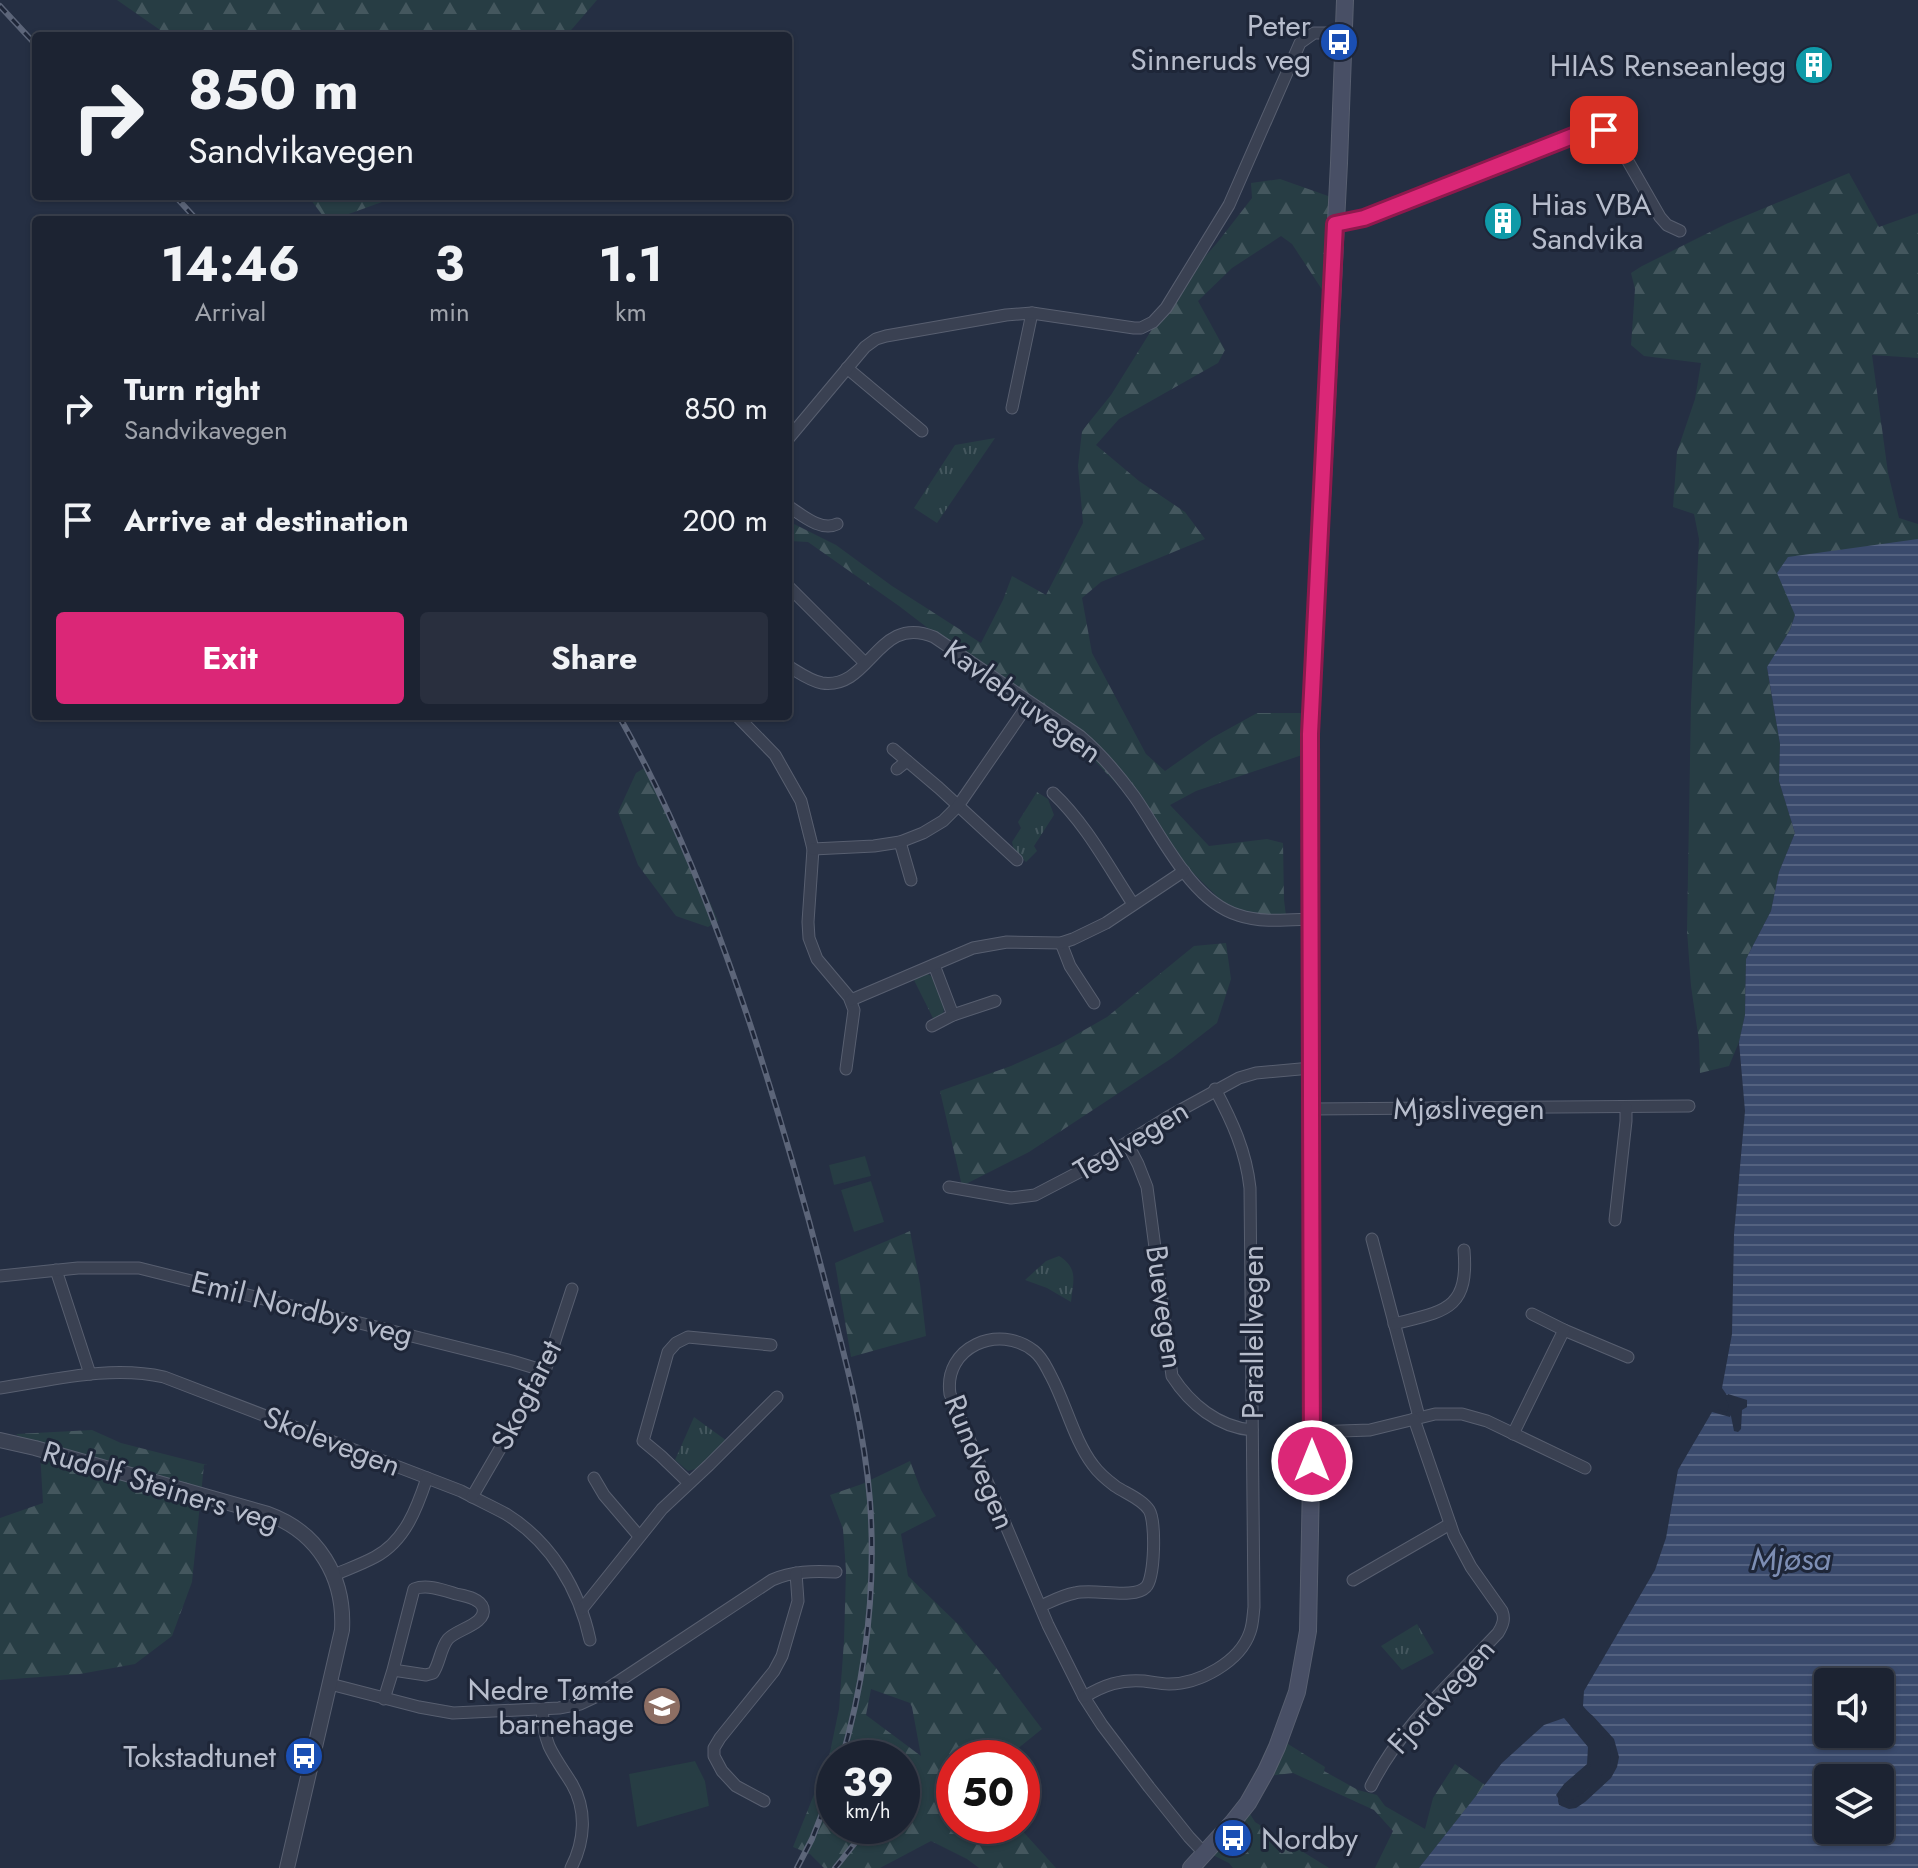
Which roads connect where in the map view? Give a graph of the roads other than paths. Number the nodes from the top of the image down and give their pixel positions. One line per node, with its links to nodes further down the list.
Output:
1 (1345, 0): 2 (main road)
2 (1345, 33): 3 (main road); 5 (street)
3 (1335, 224): 4 (street); 26 (main road)
4 (1680, 231)
5 (1032, 313): 6 (street); 7 (street)
6 (847, 368): 8 (street); 9 (street)
7 (1012, 408)
8 (922, 431)
9 (792, 434)
10 (792, 508): 11 (street)
11 (837, 524)
12 (792, 590): 13 (street)
13 (865, 663): 14 (street, Kavlebruvegen); 15 (street, Kavlebruvegen)
14 (792, 668)
15 (1029, 703): 19 (street); 23 (street, Kavlebruvegen)
16 (741, 720): 21 (street)
17 (893, 749): 19 (street)
18 (1053, 793): 25 (street)
19 (958, 806): 20 (street); 22 (street)
20 (900, 842): 21 (street); 24 (street)
21 (813, 849): 29 (street)
22 (1017, 860)
23 (1184, 871): 25 (street); 26 (street, Kavlebruvegen)
24 (911, 880)
25 (1133, 904): 27 (street)
26 (1311, 919): 34 (main road)
27 (1061, 943): 28 (street); 31 (street)
28 (934, 965): 29 (street); 32 (street)
29 (851, 1000): 35 (street)
30 (995, 1001): 32 (street)
31 (1094, 1003)
32 (953, 1015): 33 (street)
33 (932, 1026)
34 (1311, 1068): 36 (street, Teglvegen); 39 (main road)
35 (846, 1069)
36 (1215, 1089): 40 (street, Teglvegen); 58 (street, Parallellvegen)
37 (1689, 1106): 38 (street, Mjøslivegen)
38 (1626, 1107): 39 (street, Mjøslivegen); 42 (street)
39 (1311, 1109): 59 (main road)
40 (1127, 1143): 41 (street, Teglvegen); 58 (street, Buevegen)
41 (949, 1187)
42 (1615, 1220)
43 (1372, 1239): 49 (street, Fjordvegen)
44 (1464, 1250): 49 (street)
45 (56, 1270): 46 (street, Emil Nordbys veg); 53 (street, Emil Nordbys veg); 54 (street)
46 (0, 1276)
47 (572, 1289): 53 (street, Skogfaret)
48 (1532, 1314): 50 (street)
49 (1394, 1324): 57 (street, Fjordvegen)
50 (1564, 1330): 52 (street); 60 (street)
51 (771, 1345): 65 (street)
52 (1628, 1357)
53 (545, 1371): 66 (street, Skogfaret)
54 (90, 1374): 55 (street, Skolevegen); 63 (street, Skolevegen)
55 (0, 1388)
56 (777, 1397): 65 (street)
57 (1416, 1418): 59 (street); 60 (street); 67 (street, Fjordvegen)
58 (1252, 1430): 78 (street, Parallellvegen)
59 (1312, 1432): 83 (main road)
60 (1513, 1434): 62 (street)
61 (0, 1440): 71 (street, Rudolf Steiners veg)
62 (1585, 1468)
63 (427, 1478): 66 (street, Skolevegen); 71 (street)
64 (594, 1478): 68 (street)
65 (689, 1483): 68 (street)
66 (472, 1497): 74 (street, Skolevegen)
67 (1450, 1524): 72 (street); 81 (street, Fjordvegen)
68 (639, 1536): 74 (street)
69 (836, 1572): 70 (street)
70 (796, 1573): 80 (street); 82 (street)
71 (334, 1575): 77 (street, Rudolf Steiners veg)
72 (1353, 1580)
73 (1041, 1606): 73 (street, Rundvegen); 78 (street, Rundvegen)
74 (582, 1609): 75 (street, Skolevegen)
75 (590, 1640)
76 (393, 1670): 76 (street); 79 (street)
77 (330, 1684): 79 (street); 84 (street, Rudolf Steiners veg)
78 (1084, 1697): 83 (street, Rundvegen)
79 (384, 1699): 80 (street)
80 (542, 1709): 85 (street)
81 (1371, 1786)
82 (764, 1801)
83 (1205, 1854): 86 (main road)
84 (287, 1868)
85 (571, 1868)
86 (1191, 1868)

